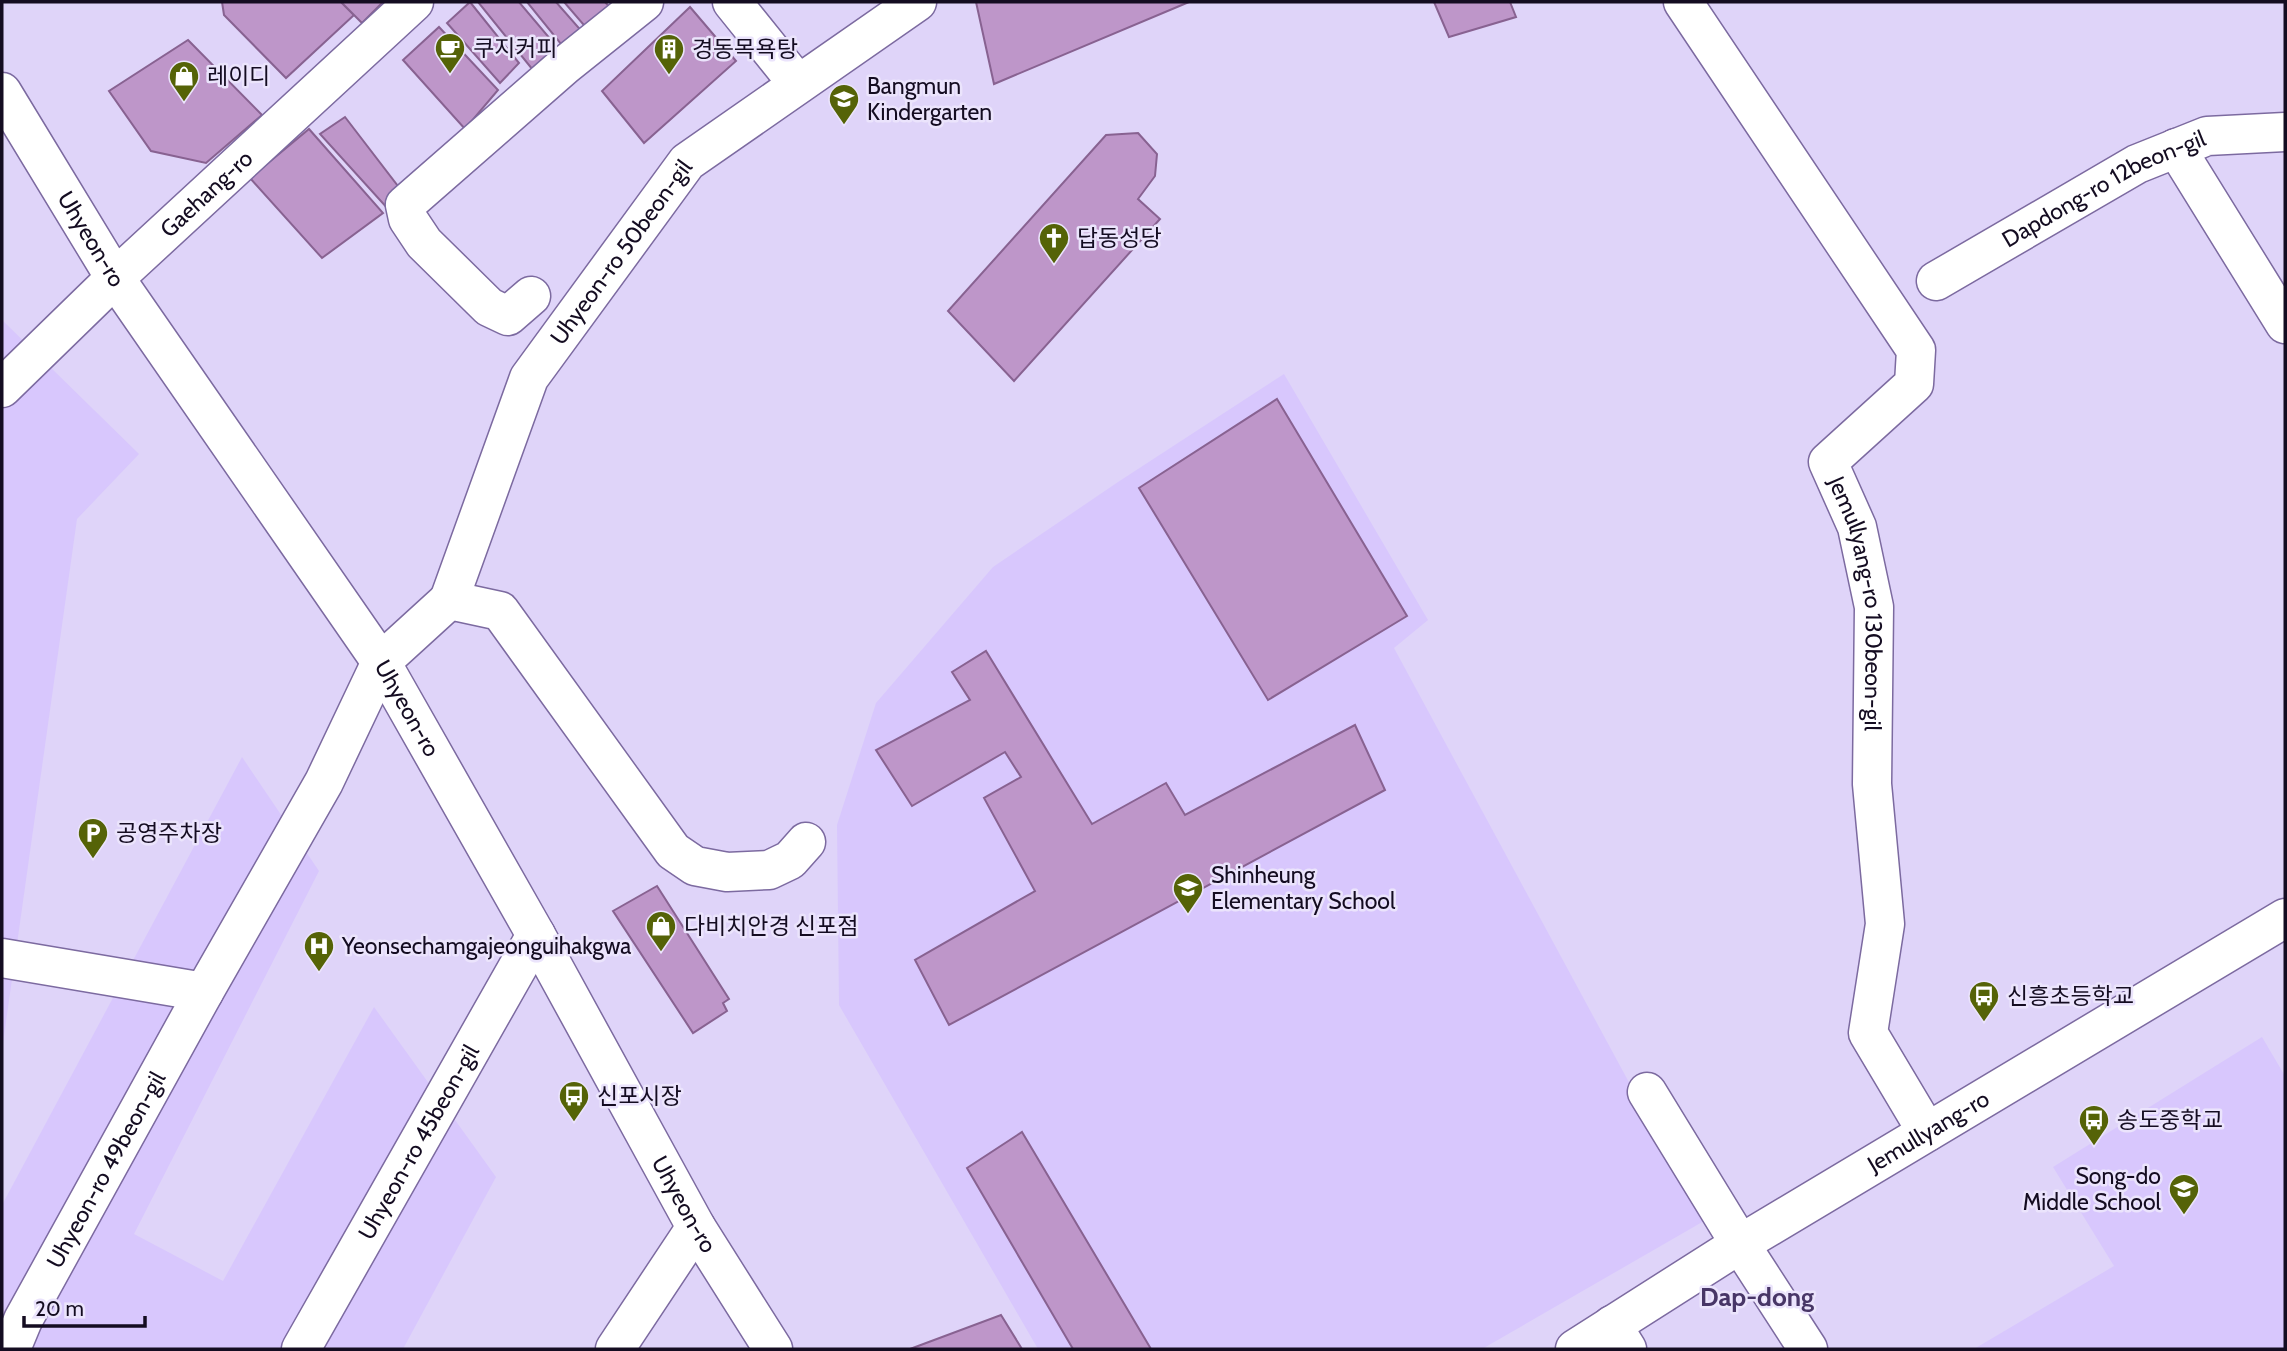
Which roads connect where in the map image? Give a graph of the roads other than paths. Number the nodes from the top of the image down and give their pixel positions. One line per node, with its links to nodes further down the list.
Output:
1 (414, 2): 10 (street, Gaehang-ro)
2 (644, 2): 12 (street)
3 (732, 2): 6 (street)
4 (917, 2): 6 (street, Uhyeon-ro 50beon-gil)
5 (1683, 2): 23 (street, Jemullyang-ro 130beon-gil)
6 (798, 84): 15 (street, Uhyeon-ro 50beon-gil)
7 (2, 92): 10 (street, Uhyeon-ro)
8 (2285, 132): 9 (street, Dapdong-ro 12beon-gil)
9 (2176, 148): 11 (street, Dapdong-ro 12beon-gil); 13 (street)
10 (116, 278): 14 (street, Gaehang-ro); 16 (street, Uhyeon-ro)
11 (1937, 281)
12 (531, 296)
13 (2285, 324)
14 (2, 388)
15 (449, 600): 16 (street); 17 (street)
16 (381, 662): 19 (street, Uhyeon-ro); 21 (street, Uhyeon-ro 49beon-gil)
17 (806, 842)
18 (2285, 918): 23 (street, Jemullyang-ro)
19 (536, 935): 24 (street, Uhyeon-ro); 28 (street, Uhyeon-ro 45beon-gil)
20 (2, 958): 21 (street)
21 (204, 992): 27 (street, Uhyeon-ro 49beon-gil)
22 (1647, 1092): 25 (street)
23 (1927, 1132): 25 (street, Jemullyang-ro)
24 (696, 1227): 29 (street); 30 (street, Uhyeon-ro)
25 (1740, 1244): 26 (street, Jemullyang-ro); 32 (street)
26 (1620, 1337): 31 (street, Jemullyang-ro)
27 (10, 1349)
28 (301, 1349)
29 (615, 1349)
30 (773, 1349)
31 (1575, 1349)
32 (1808, 1349)

